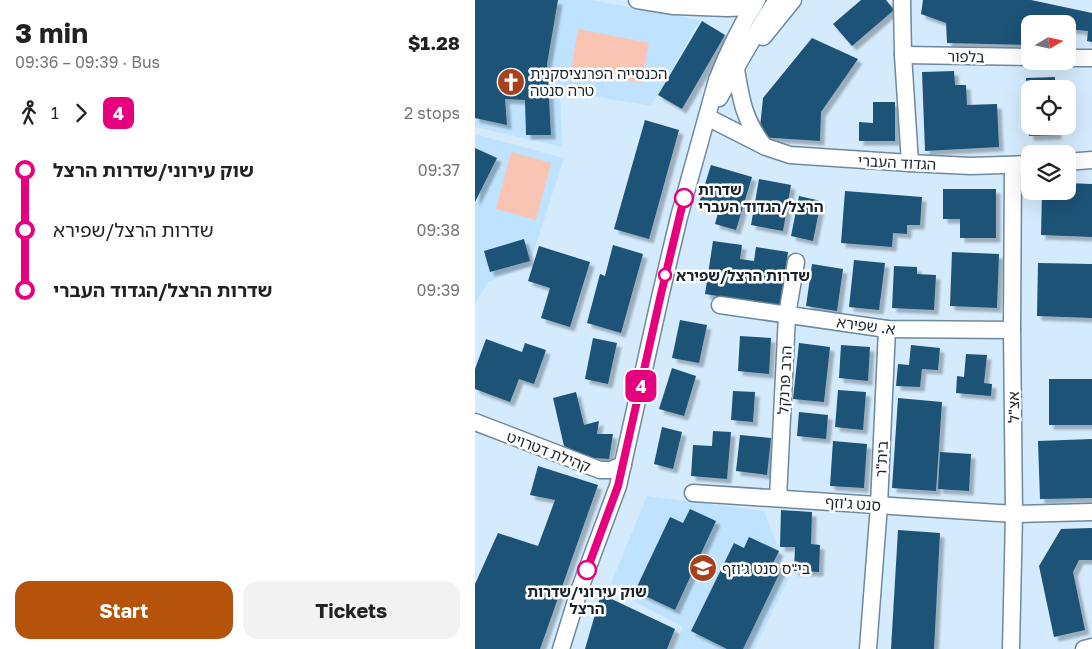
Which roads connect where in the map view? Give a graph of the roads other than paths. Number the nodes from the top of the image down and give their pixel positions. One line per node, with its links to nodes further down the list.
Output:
1 (637, 0): 4 (street)
2 (902, 0): 5 (street)
3 (787, 2): 9 (street)
4 (755, 3): 10 (street)
5 (903, 55): 6 (street, בלפור); 14 (street)
6 (1021, 57)
7 (1076, 58): 8 (street)
8 (1092, 58)
9 (736, 69): 10 (street); 11 (street)
10 (707, 117): 11 (street, הגדוד העברי); 25 (street)
11 (766, 147): 14 (street, הגדוד העברי)
12 (1092, 160): 13 (street)
13 (1076, 161)
14 (909, 163): 17 (street, הגדוד העברי)
15 (1013, 165): 16 (street, הגדוד העברי); 17 (street, הגדוד העברי); 18 (street, אצ"ל)
16 (1021, 165)
17 (971, 166): 18 (street)
18 (1013, 186): 23 (street, אצ"ל)
19 (797, 262): 21 (street, הרב פרנקל)
20 (721, 305): 21 (street, א. שפירא)
21 (787, 315): 22 (street, א. שפירא); 27 (street, הרב פרנקל)
22 (887, 329): 23 (street, א. שפירא); 28 (street, בית"ר)
23 (1012, 330): 30 (street, אצ"ל)
24 (475, 422): 25 (street, קהילת דטרויט)
25 (623, 465): 32 (street); 33 (street)
26 (693, 492): 27 (street, סנט ג'וזף)
27 (778, 498): 28 (street, סנט ג'וזף)
28 (879, 505): 30 (street, סנט ג'וזף); 34 (street, בית"ר)
29 (1092, 512): 30 (street, סנט ג'וזף)
30 (1014, 514): 35 (street, אצ"ל)
31 (1092, 647): 36 (street)
32 (553, 649)
33 (561, 649)
34 (868, 649)
35 (1011, 649)
36 (1084, 649)

